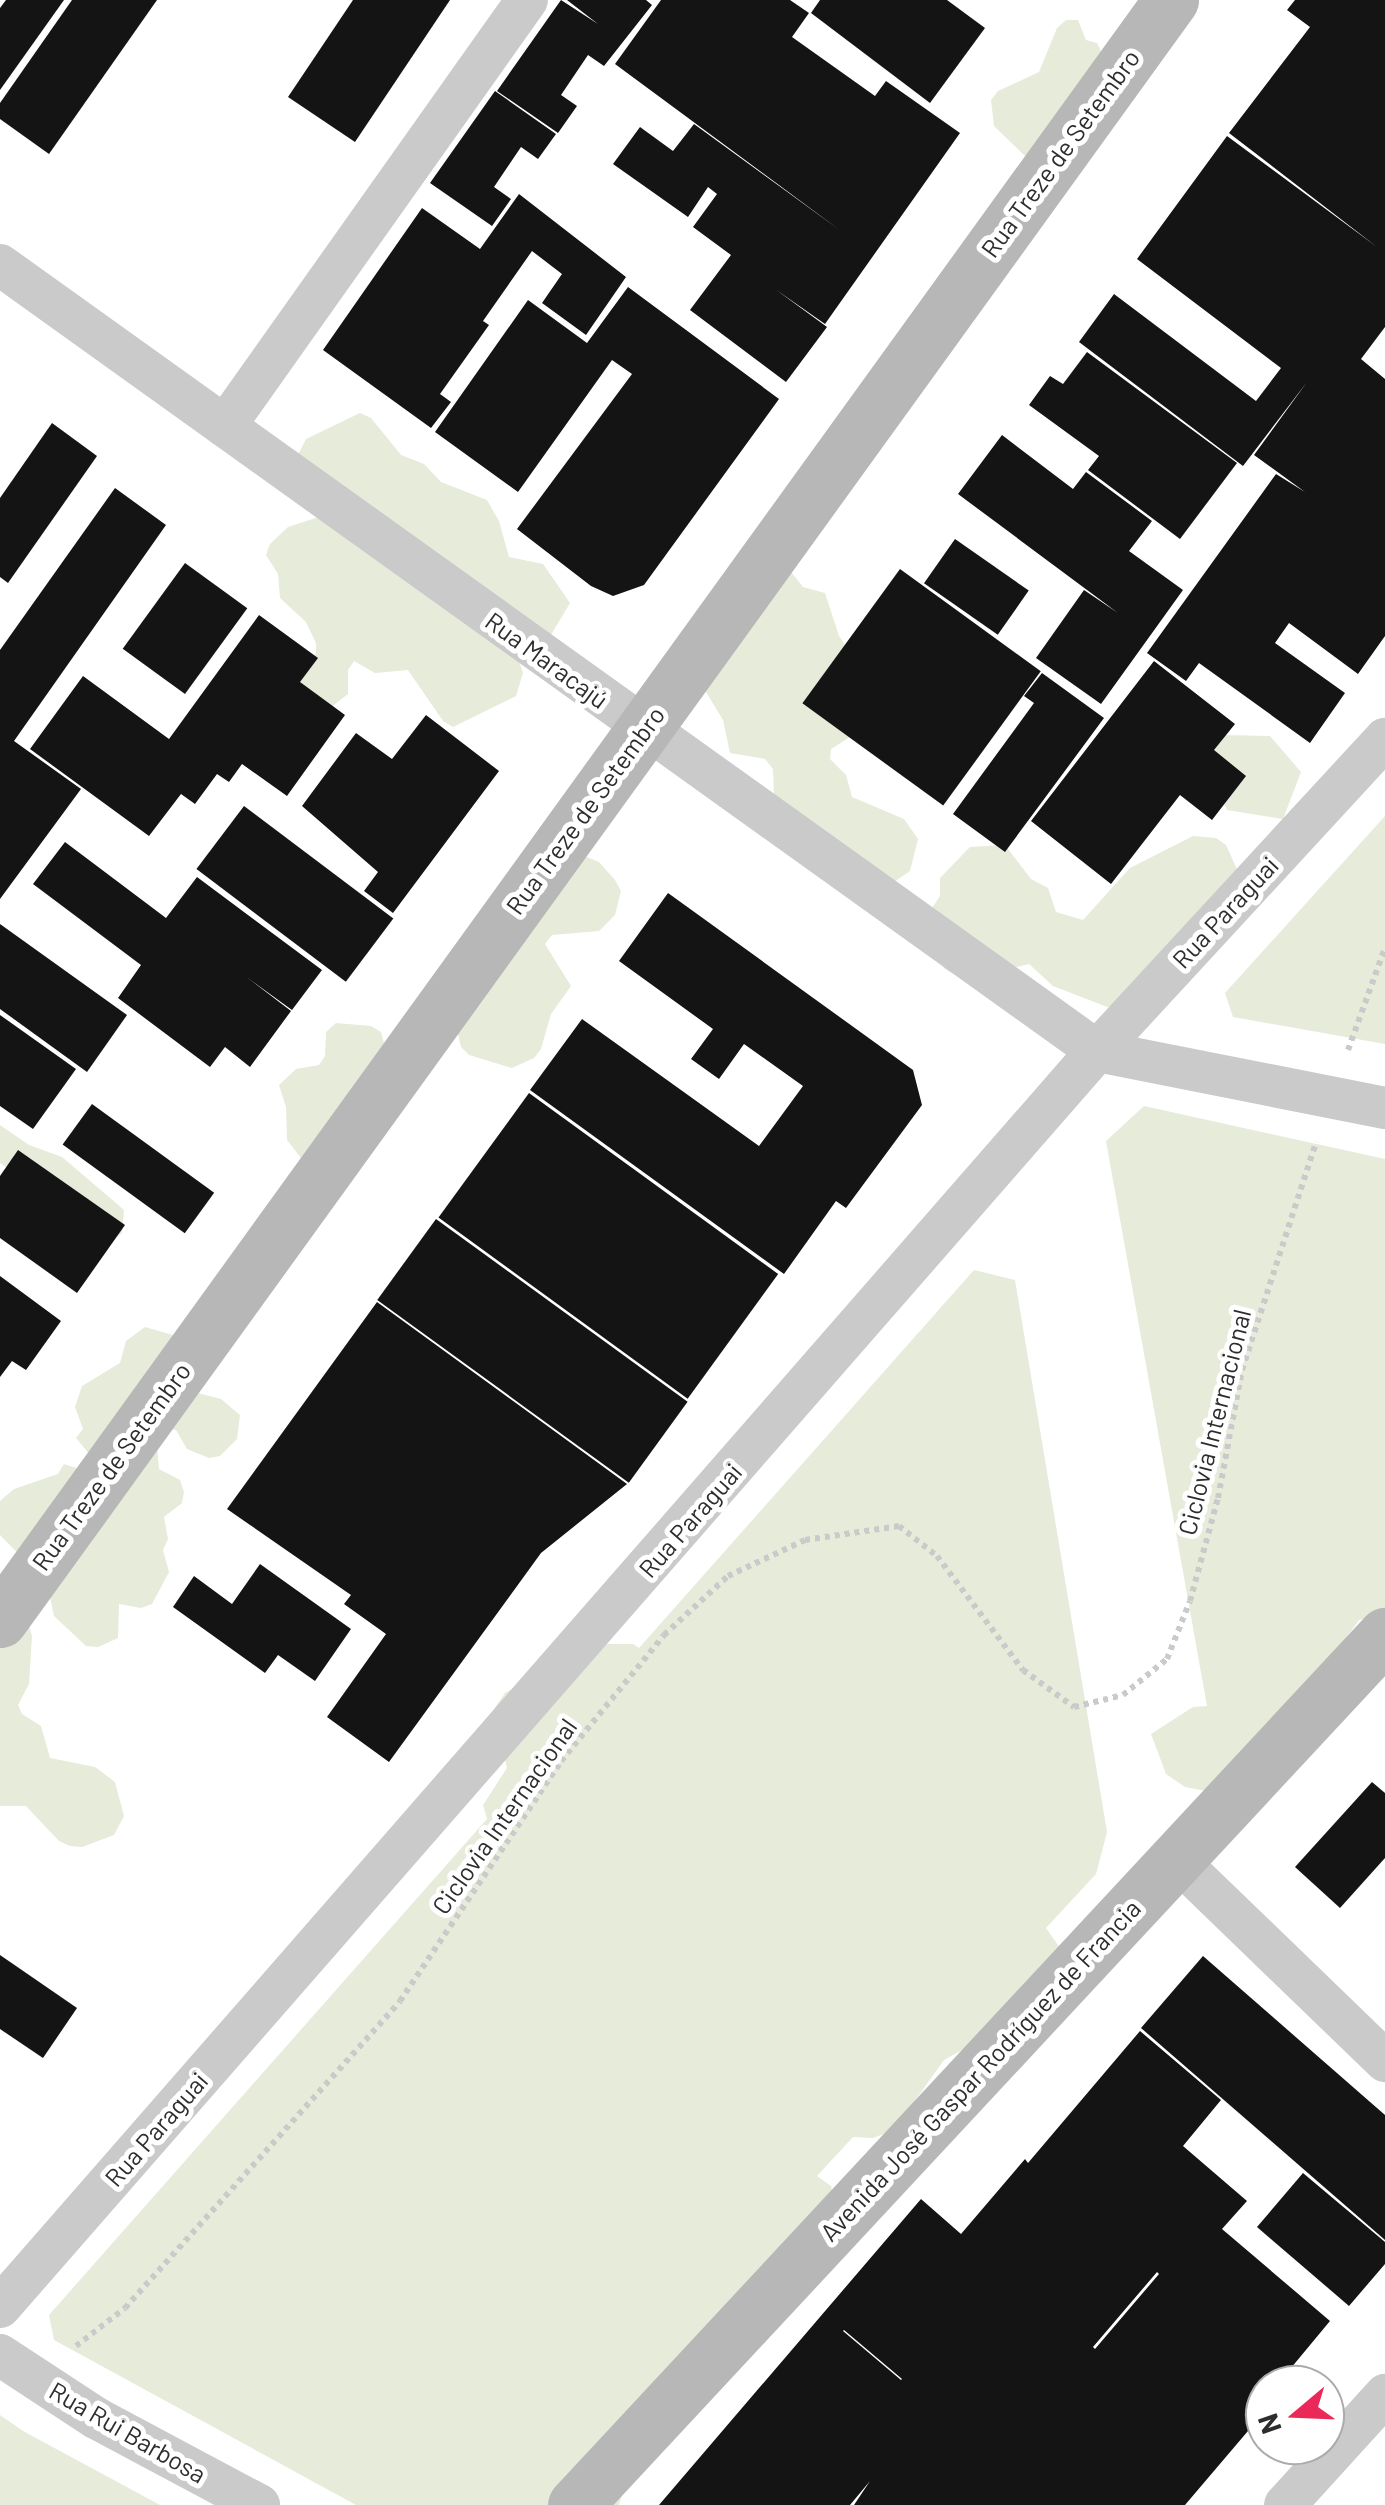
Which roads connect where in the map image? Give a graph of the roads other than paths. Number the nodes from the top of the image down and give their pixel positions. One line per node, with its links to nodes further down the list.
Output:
1 (527, 0): 4 (street)
2 (1171, 0): 5 (main road, Rua Treze de Setembro)
3 (0, 265): 4 (street, Rua Maracajú)
4 (225, 426): 5 (street, Rua Maracajú)
5 (643, 730): 7 (street, Rua Maracajú); 9 (main road, Rua Treze de Setembro)
6 (1385, 739): 7 (street, Rua Paraguai)
7 (1097, 1050): 8 (street); 13 (street, Rua Paraguai)
8 (1385, 1108)
9 (0, 1620)
10 (1385, 1635): 11 (main road, Avenida José Gaspar Rodríguez de Francia)
11 (1176, 1859): 12 (street); 17 (main road, Avenida José Gaspar Rodríguez de Francia)
12 (1385, 2061)
13 (0, 2307)
14 (15, 2365): 16 (street, Rua Rui Barbosa)
15 (1385, 2396): 18 (street)
16 (259, 2505)
17 (575, 2505)
18 (1285, 2505)

